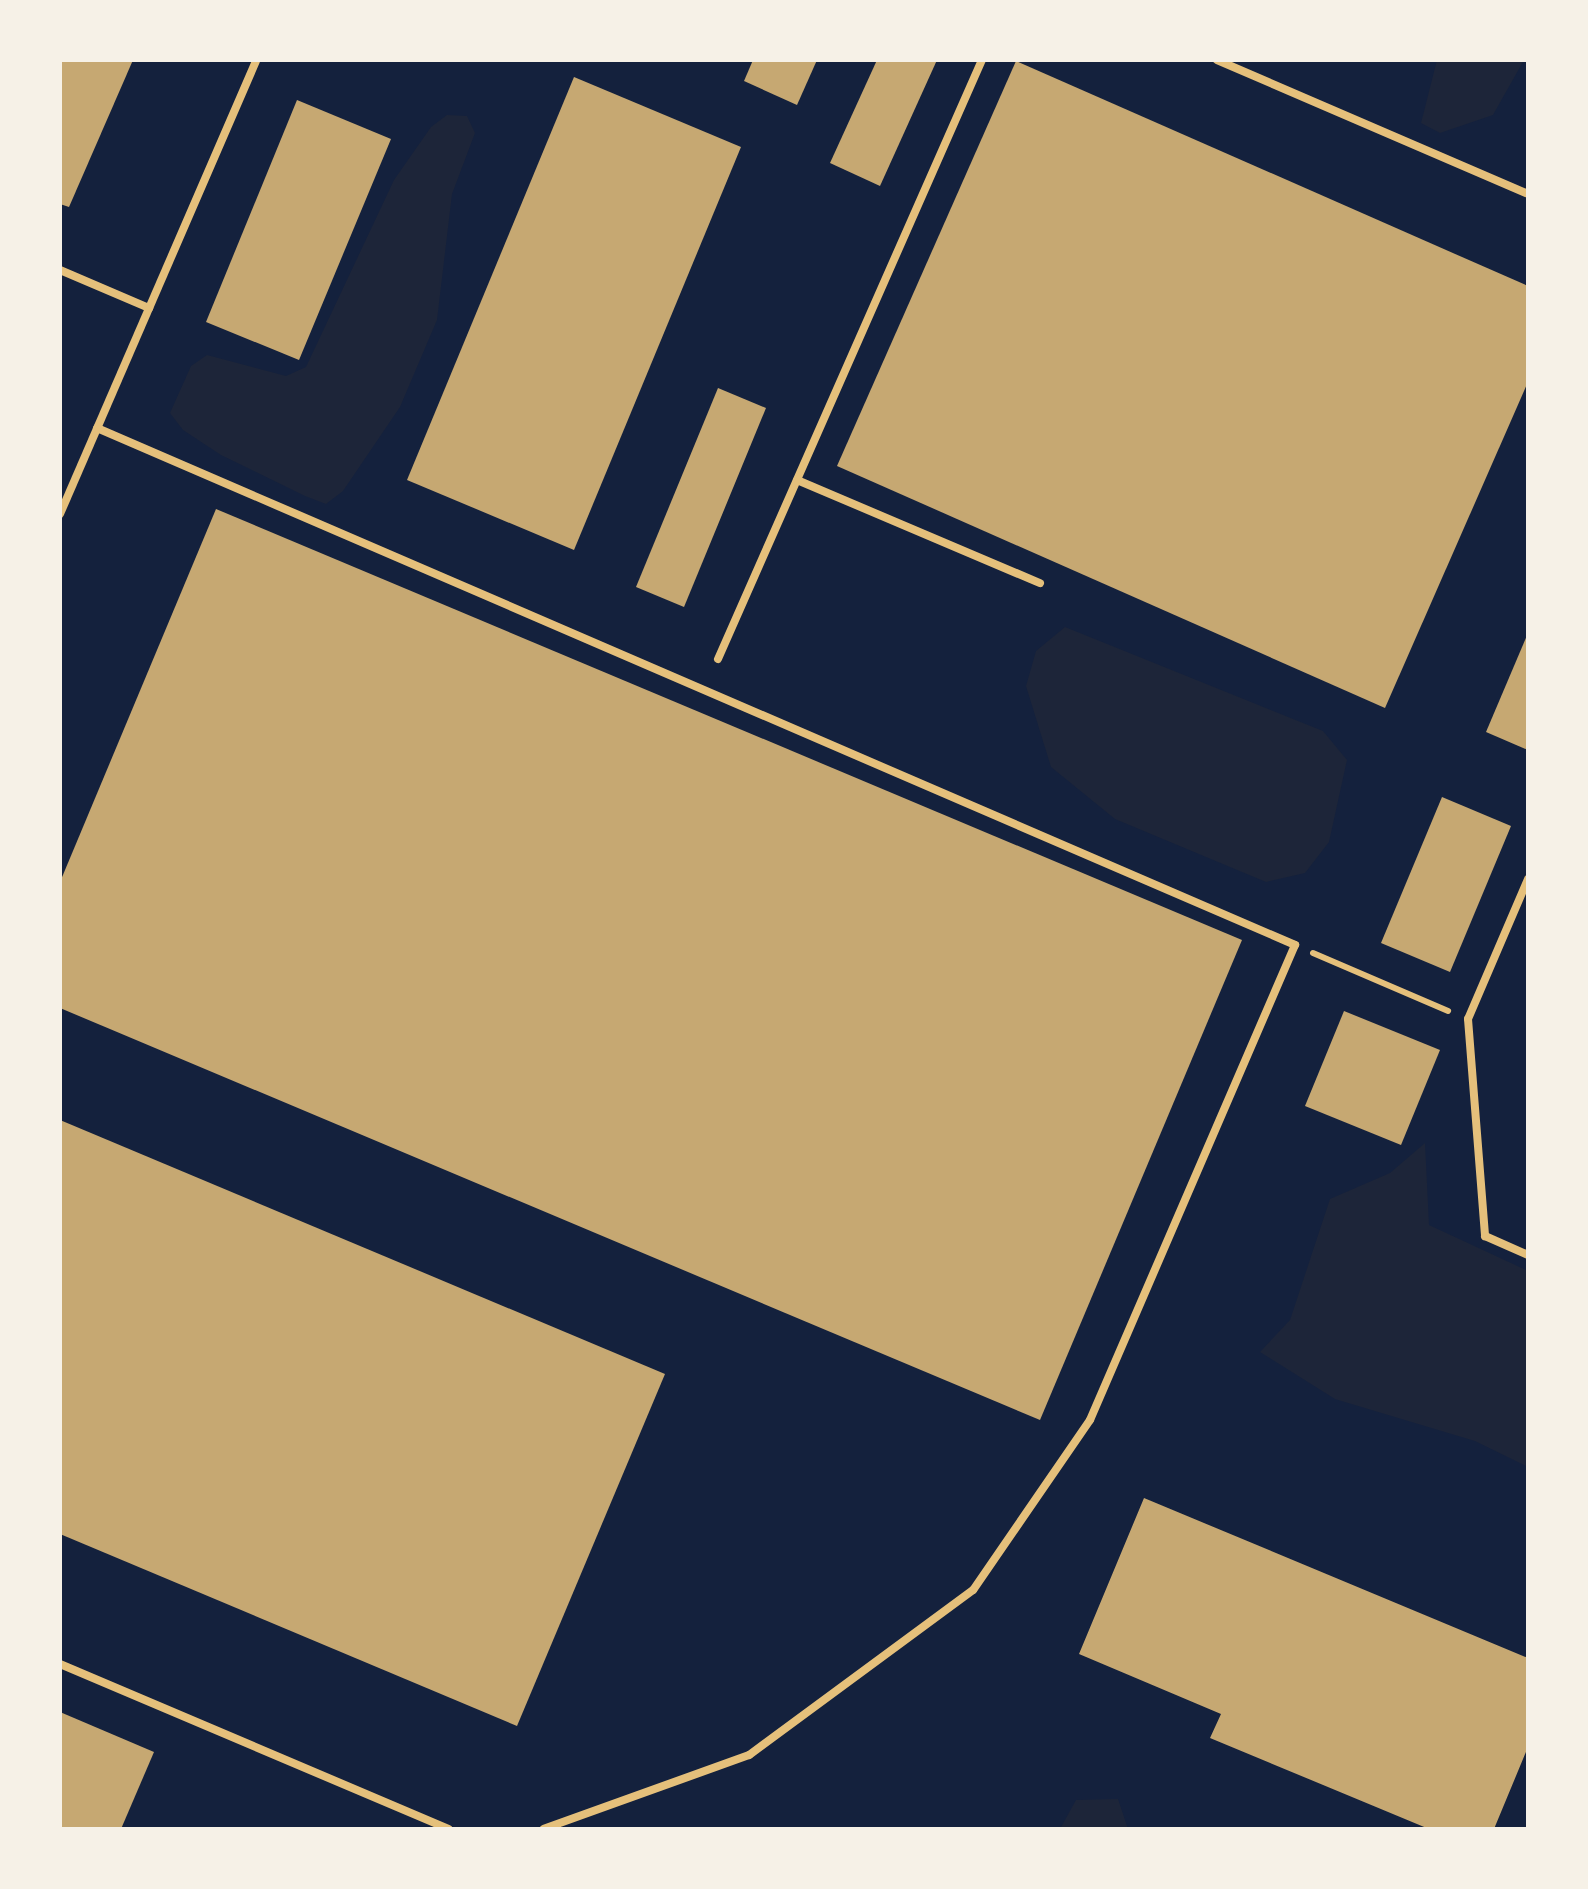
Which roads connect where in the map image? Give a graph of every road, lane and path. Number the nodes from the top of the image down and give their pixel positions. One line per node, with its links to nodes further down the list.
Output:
1 (256, 60): 6 (lane)
2 (982, 60): 8 (lane)
3 (1217, 60): 4 (lane)
4 (1528, 194)
5 (60, 270): 6 (lane)
6 (149, 308): 7 (lane)
7 (97, 428): 9 (lane); 13 (lane)
8 (797, 480): 10 (lane); 11 (lane)
9 (60, 514)
10 (1040, 583)
11 (718, 659)
12 (1528, 879): 14 (lane)
13 (1295, 945): 14 (path); 18 (lane)
14 (1468, 1019): 15 (lane)
15 (1528, 1255)
16 (60, 1664): 17 (lane)
17 (448, 1829)
18 (544, 1829)

